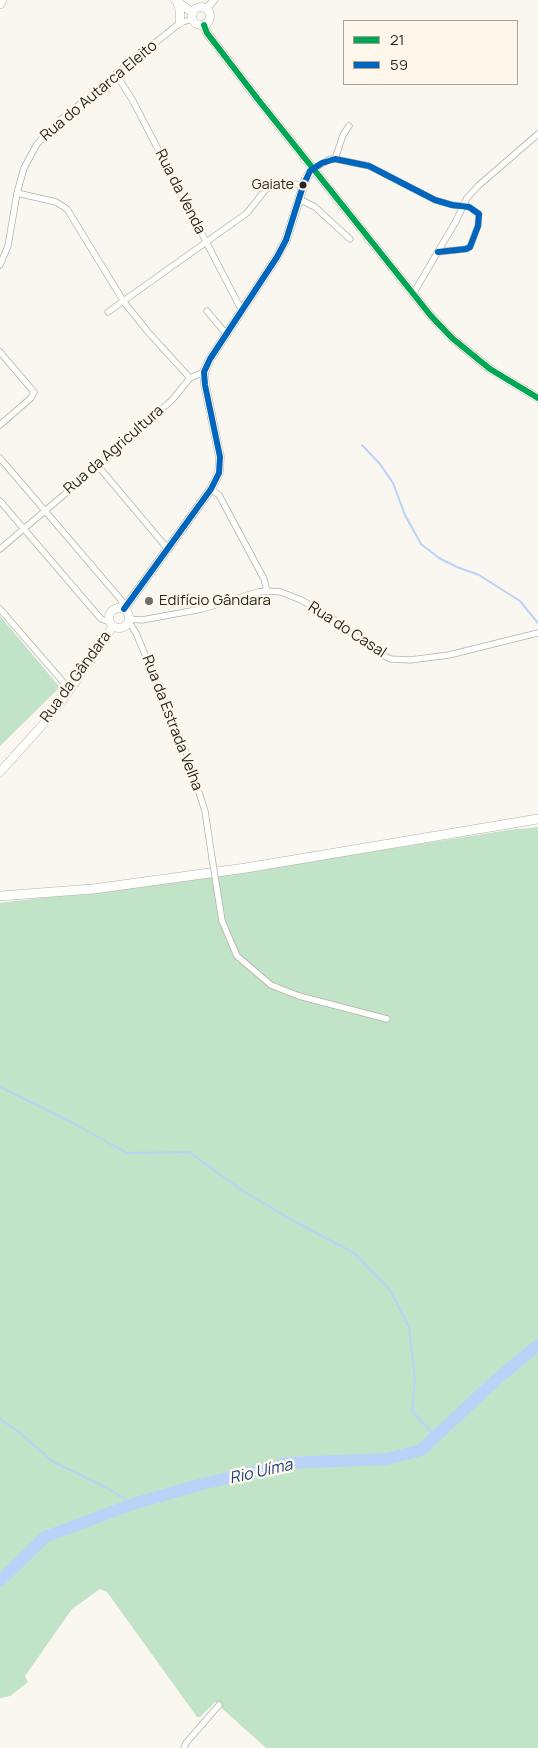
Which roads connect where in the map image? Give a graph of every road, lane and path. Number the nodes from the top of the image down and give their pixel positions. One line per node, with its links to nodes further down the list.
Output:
1 (2, 0): 4 (main road)
2 (214, 0): 5 (street)
3 (176, 1): 6 (main road); 7 (main road)
4 (0, 4)
5 (206, 9): 6 (main road); 8 (main road)
6 (192, 16): 7 (street, Rua do Autarca Eleito); 8 (main road)
7 (180, 23): 9 (street, Rua do Autarca Eleito)
8 (204, 25): 13 (main road)
9 (116, 74): 15 (street, Rua do Autarca Eleito); 19 (street, Rua da Venda)
10 (349, 126): 12 (street)
11 (538, 134): 17 (street)
12 (334, 159): 13 (street); 17 (street)
13 (313, 168): 14 (main road); 22 (main road)
14 (303, 186): 16 (main road); 19 (street)
15 (17, 193): 21 (street, Rua do Autarca Eleito); 23 (street)
16 (299, 199): 18 (street); 25 (main road)
17 (464, 206): 20 (street); 20 (street)
18 (350, 239)
19 (206, 242): 23 (street); 25 (street, Rua da Venda)
20 (438, 252): 22 (street)
21 (0, 265)
22 (413, 294): 31 (main road)
23 (124, 302): 26 (street); 30 (street)
24 (207, 311): 27 (street)
25 (242, 311): 27 (main road)
26 (108, 312)
27 (227, 335): 29 (main road)
28 (0, 352): 32 (street)
29 (204, 372): 30 (street, Rua da Agricultura); 35 (main road, Rua da Gândara)
30 (190, 378): 34 (street, Rua da Agricultura)
31 (538, 398)
32 (0, 425)
33 (0, 458): 37 (street)
34 (98, 466): 37 (street, Rua da Agricultura); 39 (street)
35 (211, 489): 39 (main road, Rua da Gândara); 41 (street)
36 (0, 501): 38 (street)
37 (45, 511): 38 (street, Rua da Agricultura); 42 (street)
38 (24, 529): 40 (street, Rua da Agricultura); 45 (street)
39 (167, 548): 42 (main road, Rua da Gândara)
40 (0, 549)
41 (267, 591): 44 (street, Rua do Casal); 46 (street, Rua do Casal)
42 (123, 608): 44 (main road); 45 (main road, Rua da Gândara)
43 (0, 609): 47 (street)
44 (129, 621): 45 (main road, Rua da Gândara); 51 (street, Rua da Estrada Velha, bridge)
45 (111, 624): 47 (main road, Rua da Gândara)
46 (538, 633)
47 (70, 690): 48 (main road, Rua da Gândara)
48 (0, 772)
49 (538, 819): 50 (main road)
50 (0, 896)
51 (387, 1019)
52 (219, 1705): 53 (street)
53 (184, 1748)

